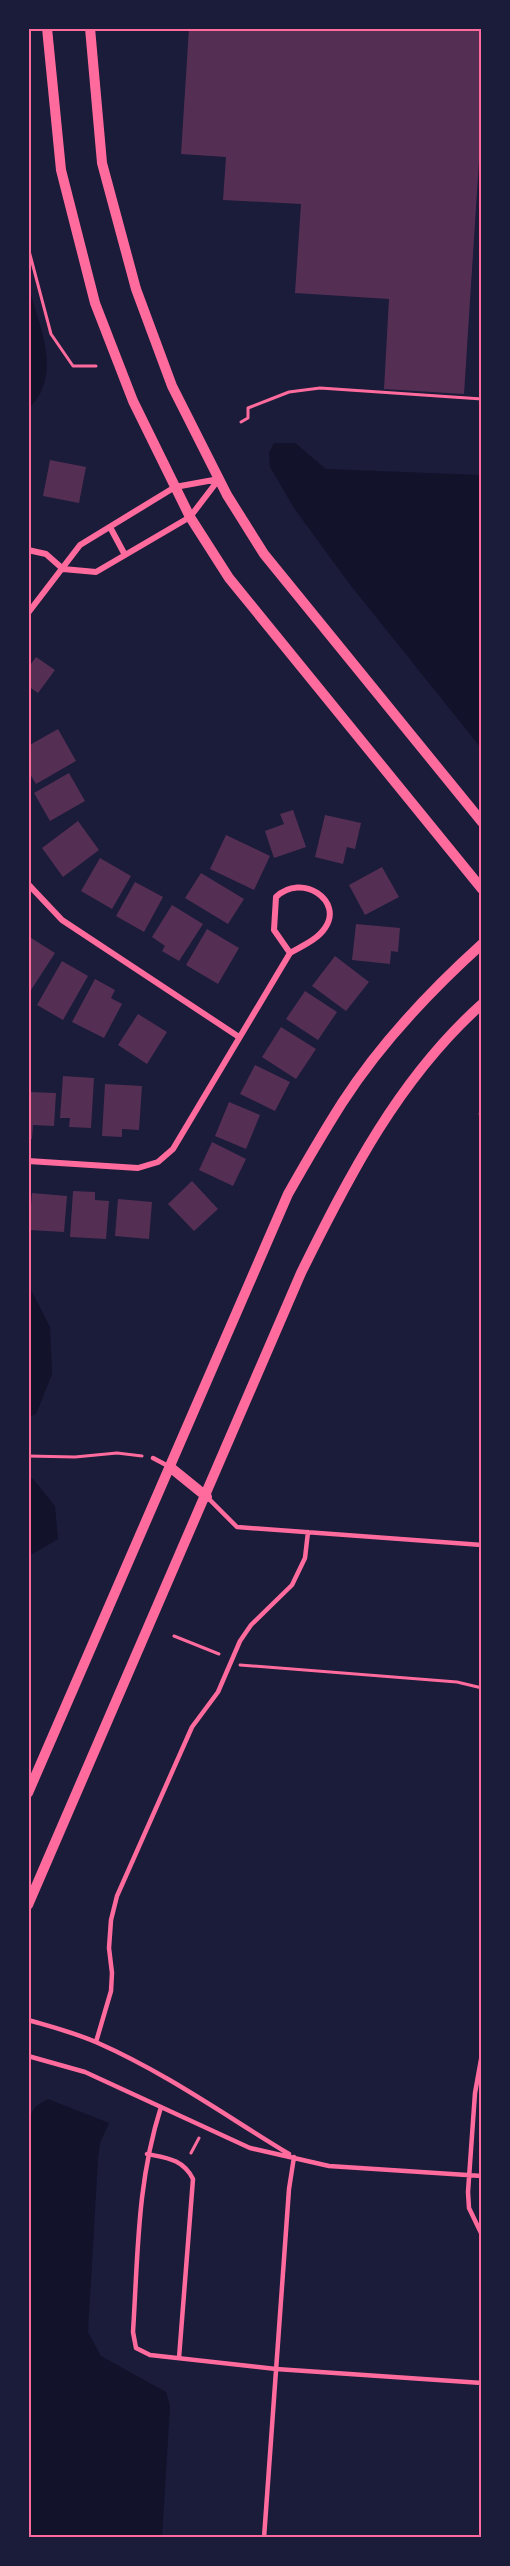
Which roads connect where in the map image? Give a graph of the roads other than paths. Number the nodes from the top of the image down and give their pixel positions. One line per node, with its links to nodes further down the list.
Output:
1 (47, 28): 4 (street)
2 (90, 28): 3 (street)
3 (219, 479): 4 (street); 5 (street); 11 (street)
4 (175, 487): 5 (street); 6 (street)
5 (190, 517): 8 (street); 13 (street)
6 (110, 527): 8 (street); 9 (street)
7 (28, 550): 9 (street)
8 (125, 555): 9 (street)
9 (63, 569): 10 (street)
10 (28, 613)
11 (482, 822)
12 (28, 884): 17 (street)
13 (482, 889)
14 (482, 944): 20 (street)
15 (290, 952): 15 (street); 17 (street)
16 (482, 1004): 21 (street)
17 (239, 1037): 18 (street)
18 (28, 1161)
19 (153, 1458): 20 (lane)
20 (170, 1467): 21 (street); 24 (street)
21 (207, 1497): 22 (lane); 25 (street)
22 (308, 1532): 23 (lane); 27 (lane)
23 (482, 1545)
24 (28, 1794)
25 (28, 1905)
26 (28, 2020): 27 (lane)
27 (96, 2042): 32 (lane)
28 (482, 2054): 33 (lane)
29 (28, 2056): 30 (lane)
30 (161, 2107): 31 (lane); 32 (lane)
31 (147, 2154): 36 (lane); 36 (lane)
32 (294, 2157): 33 (lane); 37 (lane)
33 (470, 2175): 34 (lane); 35 (lane)
34 (482, 2176)
35 (482, 2235)
36 (179, 2358): 37 (lane)
37 (276, 2369): 38 (lane); 39 (lane)
38 (482, 2383)
39 (264, 2538)

